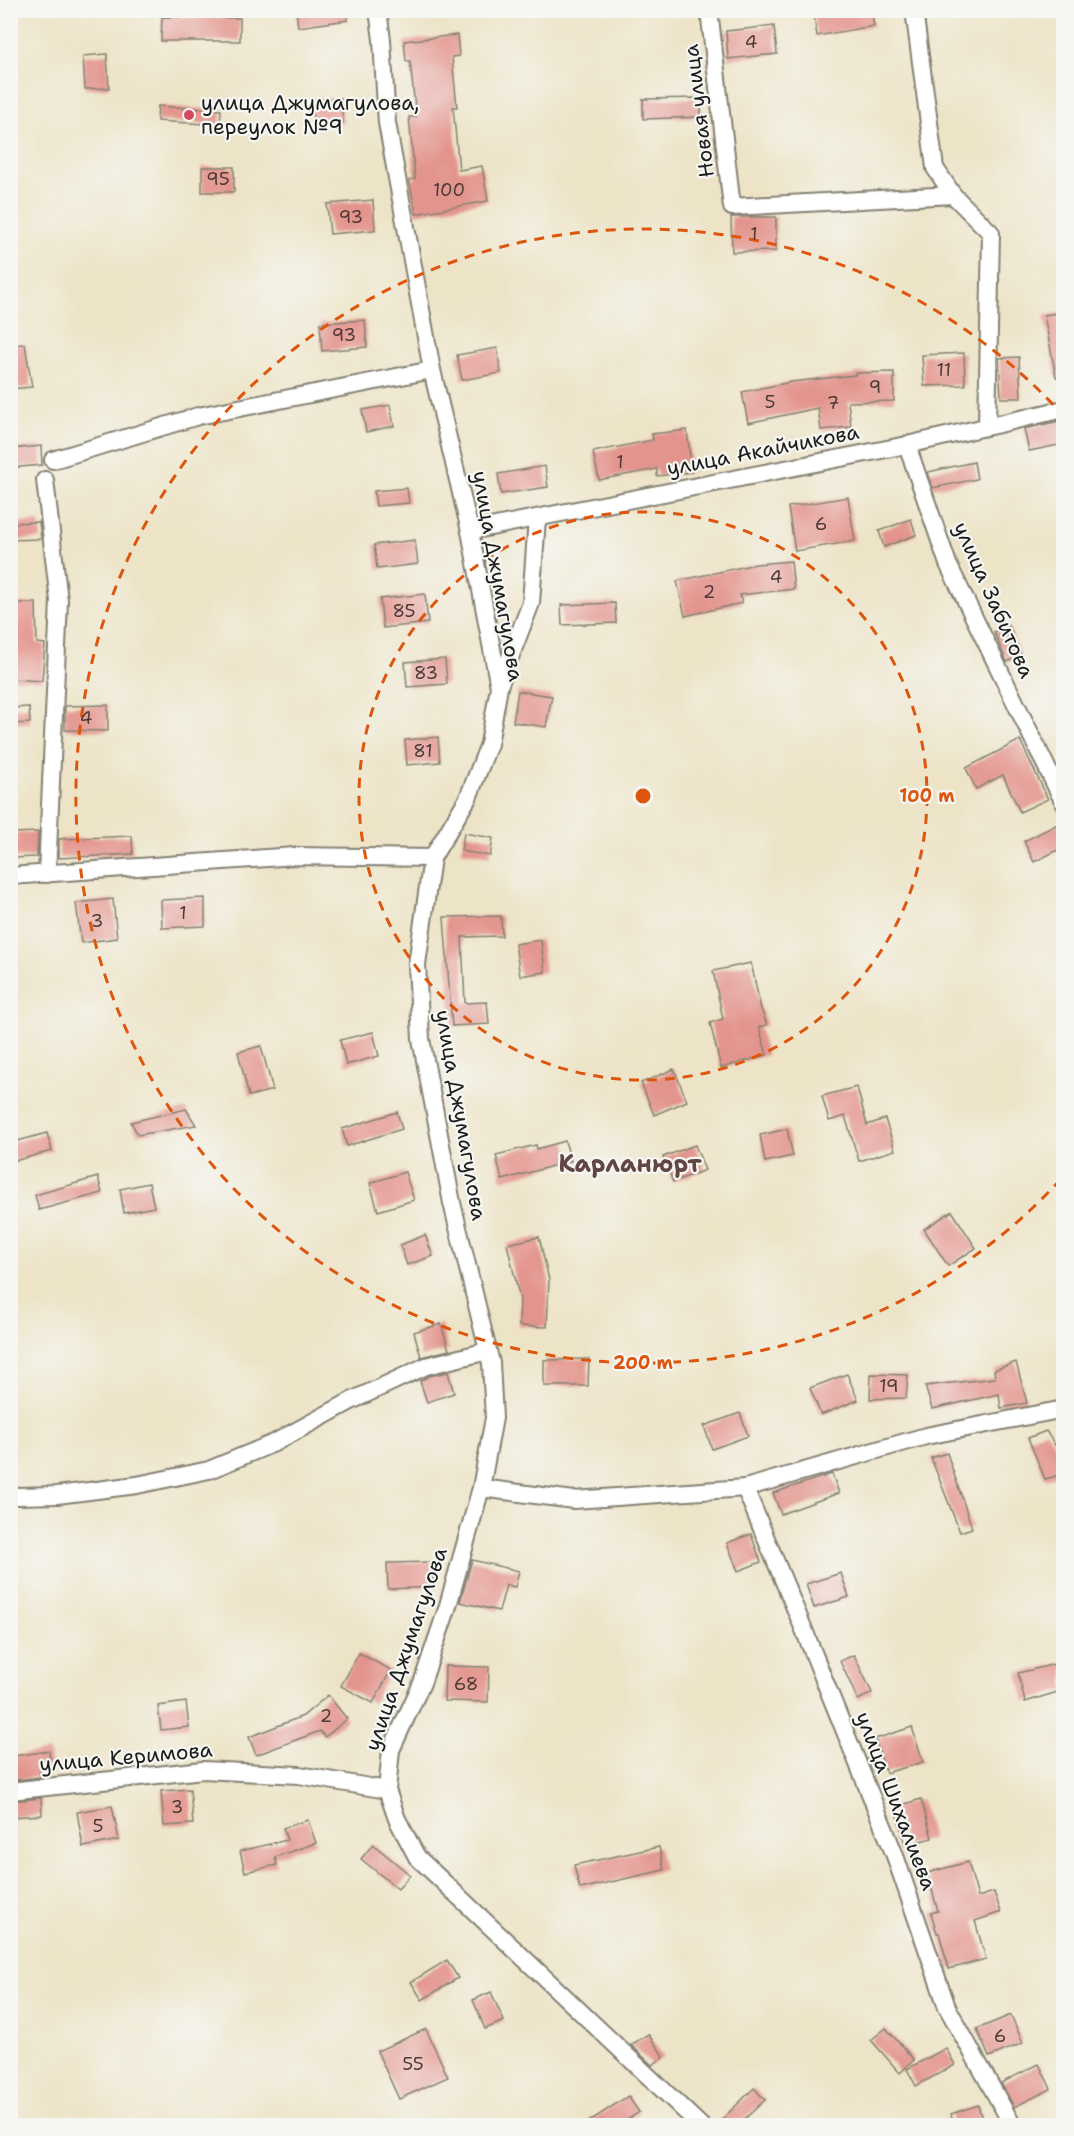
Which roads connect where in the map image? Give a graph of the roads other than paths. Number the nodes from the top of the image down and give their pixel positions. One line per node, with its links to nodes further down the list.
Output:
1 (378, 10): 5 (street, улица Джумагулова)
2 (709, 10): 4 (street, Новая улица)
3 (914, 10): 4 (street)
4 (953, 195): 7 (street)
5 (432, 370): 9 (street); 12 (street, улица Джумагулова)
6 (1064, 409): 7 (street, улица Акайчикова)
7 (987, 426): 8 (street, улица Акайчикова)
8 (908, 445): 11 (street, улица Акайчикова); 14 (street, улица Забитова)
9 (53, 460)
10 (45, 480): 16 (street)
11 (537, 518): 12 (street, улица Акайчикова); 13 (street)
12 (470, 531): 13 (street, улица Джумагулова)
13 (499, 687): 15 (street, улица Джумагулова)
14 (1064, 802)
15 (432, 858): 16 (street); 18 (street, улица Джумагулова)
16 (47, 874): 17 (street)
17 (10, 876)
18 (488, 1351): 20 (street, улица Джумагулова); 22 (street)
19 (1064, 1409): 21 (street)
20 (481, 1488): 21 (street); 23 (street, улица Джумагулова)
21 (745, 1488): 26 (street, улица Шихалиева)
22 (18, 1496)
23 (387, 1790): 24 (street, улица Керимова); 25 (street, улица Джумагулова)
24 (10, 1791)
25 (700, 2126)
26 (1013, 2126)

